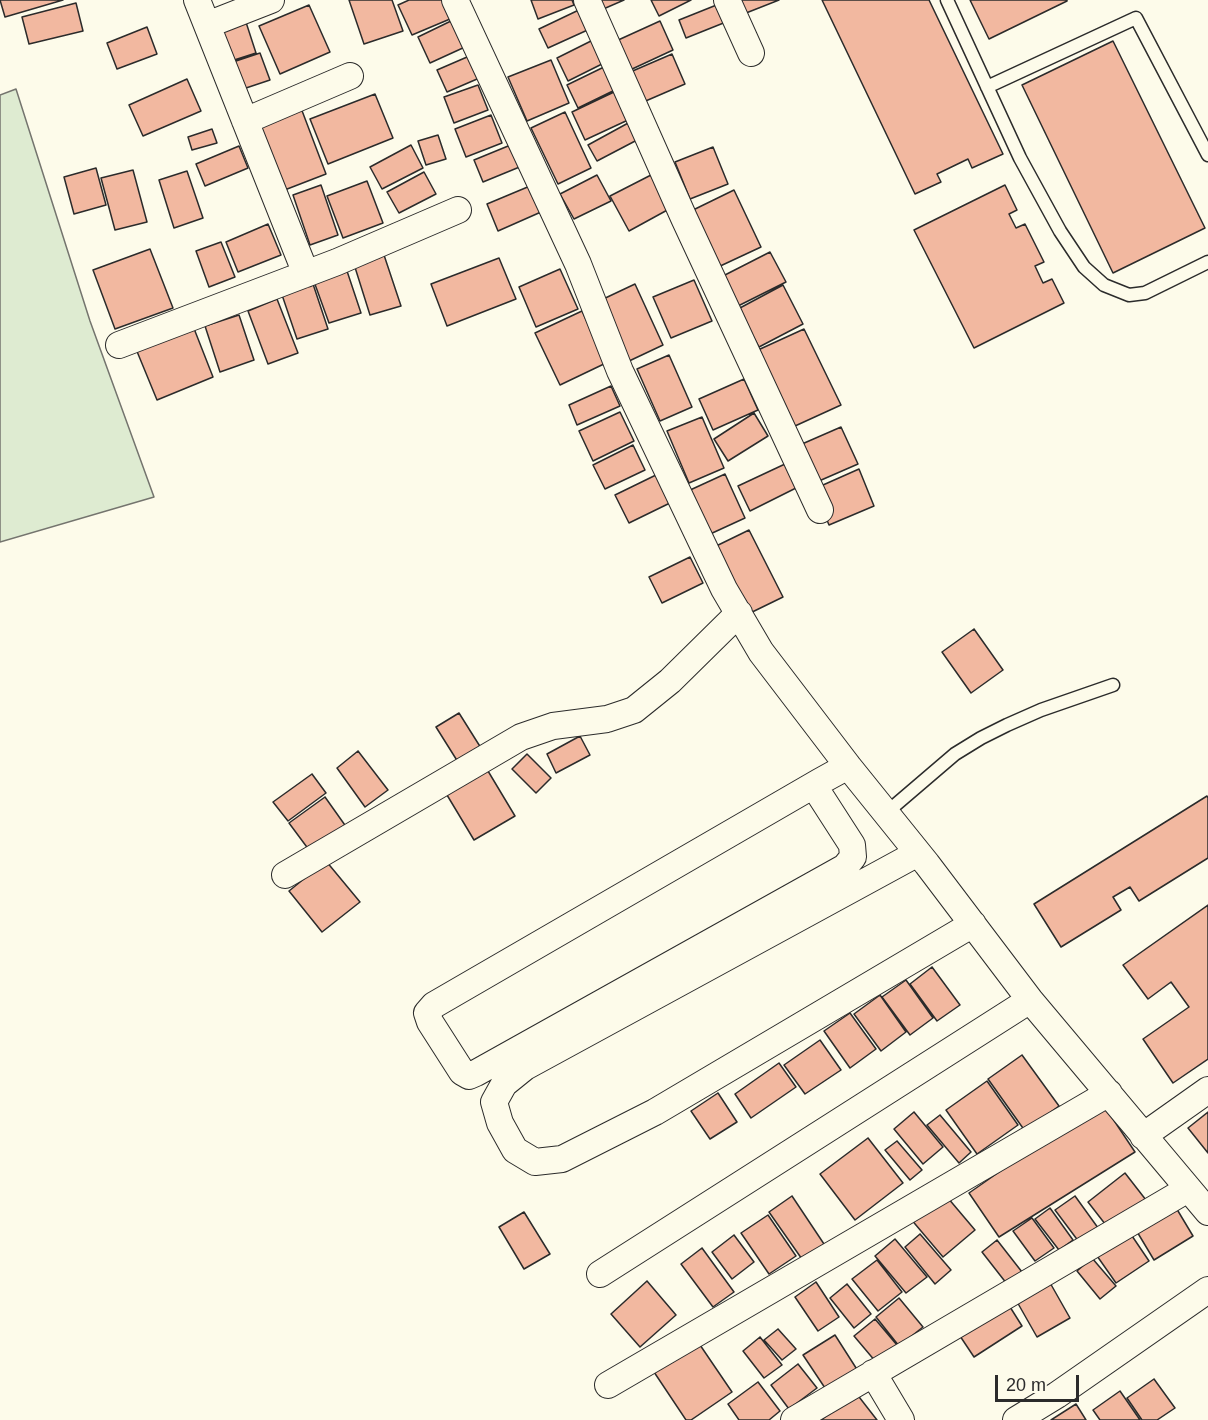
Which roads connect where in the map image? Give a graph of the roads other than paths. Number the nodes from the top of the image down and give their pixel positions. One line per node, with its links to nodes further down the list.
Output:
1 (197, 0): 7 (street)
2 (271, 0): 7 (street)
3 (455, 0): 18 (street)
4 (587, 0): 17 (street)
5 (727, 0): 8 (street)
6 (947, 0): 10 (lane)
7 (207, 25): 11 (street)
8 (751, 53)
9 (350, 76): 11 (street)
10 (987, 87): 12 (lane); 14 (lane)
11 (245, 121): 15 (street)
12 (1208, 155)
13 (458, 210): 15 (street)
14 (1208, 262)
15 (306, 274): 16 (street)
16 (119, 345)
17 (820, 510)
18 (738, 613): 20 (street); 24 (street)
19 (1113, 685): 22 (lane)
20 (848, 766): 21 (street); 22 (street)
21 (814, 786): 21 (street)
22 (886, 813): 23 (street)
23 (918, 853): 25 (street); 25 (street)
24 (285, 875)
25 (973, 924): 26 (street)
26 (1030, 1000): 28 (street); 32 (street)
27 (1208, 1090): 29 (street)
28 (1109, 1093): 29 (street); 35 (street)
29 (1143, 1136): 30 (street)
30 (1188, 1189): 31 (street); 34 (street)
31 (1208, 1212)
32 (600, 1274)
33 (1208, 1290): 38 (street)
34 (873, 1373): 36 (street); 37 (street)
35 (608, 1385)
36 (798, 1419)
37 (901, 1420)
38 (1016, 1420)

